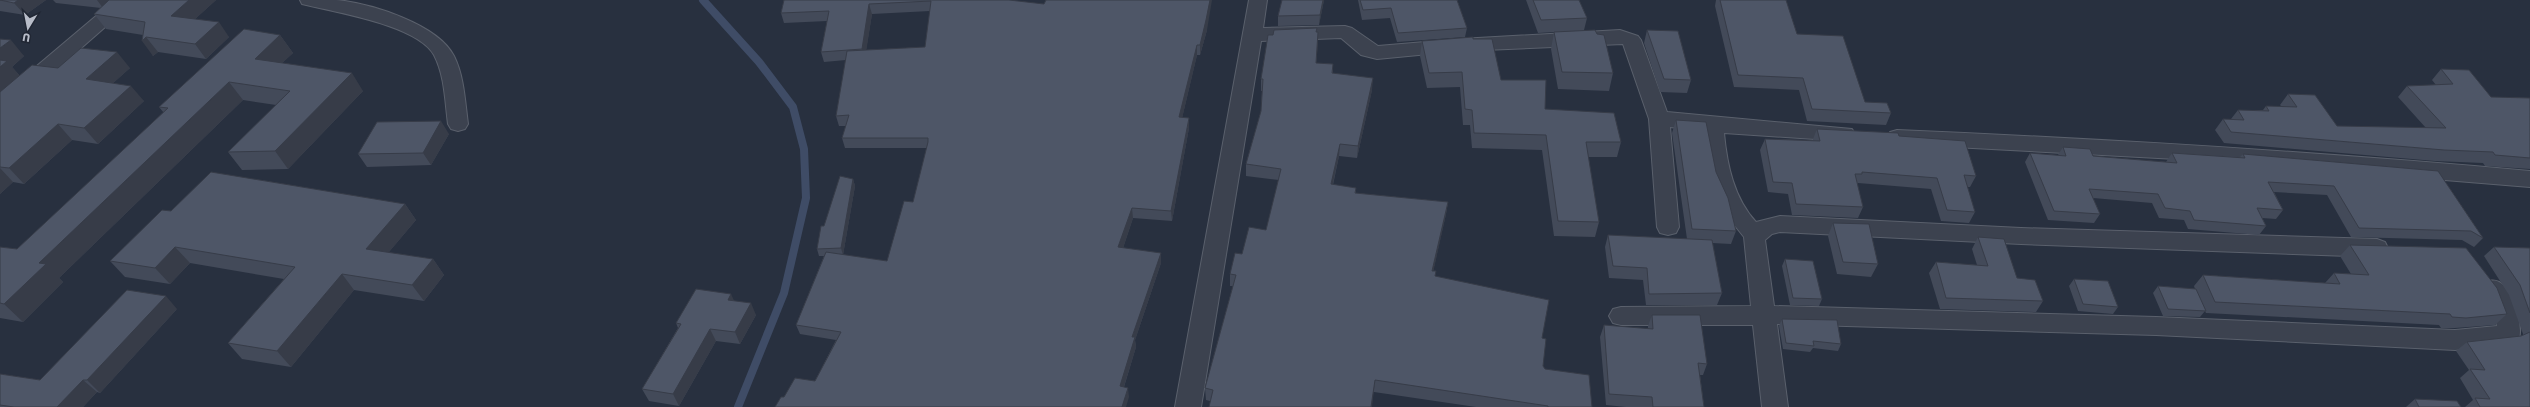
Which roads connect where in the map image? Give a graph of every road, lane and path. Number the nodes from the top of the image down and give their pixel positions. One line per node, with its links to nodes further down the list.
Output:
1 (127, 0): 5 (street)
2 (309, 0): 7 (street)
3 (1258, 0): 4 (street)
4 (1251, 35): 6 (street); 16 (street)
5 (0, 108)
6 (1659, 117): 8 (street); 10 (street)
7 (458, 124)
8 (1713, 125): 9 (street); 11 (street)
9 (2530, 179)
10 (1668, 227)
11 (1756, 236): 12 (street); 14 (street)
12 (2400, 248)
13 (2480, 274): 14 (street)
14 (1763, 315): 15 (street); 17 (street)
15 (1621, 316)
16 (1188, 407)
17 (1775, 407)

